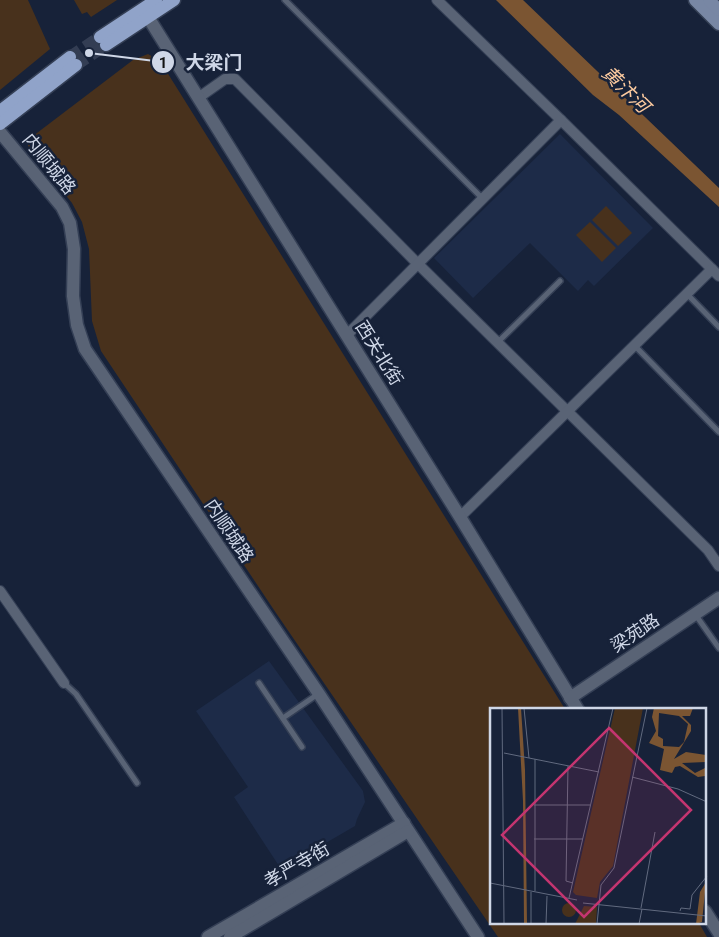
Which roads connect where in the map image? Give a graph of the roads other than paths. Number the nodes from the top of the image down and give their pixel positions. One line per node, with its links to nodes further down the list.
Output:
1 (156, 0): 8 (main road)
2 (174, 0): 8 (main road)
3 (285, 0): 15 (lane)
4 (438, 0): 12 (street)
5 (695, 0): 9 (main road)
6 (709, 0): 7 (main road)
7 (719, 10)
8 (148, 18): 10 (street, 西关北街)
9 (719, 24)
10 (198, 98): 16 (street); 21 (street, 西关北街)
11 (0, 111): 13 (main road)
12 (561, 120): 15 (street); 17 (street)
13 (0, 124)
14 (0, 132): 34 (street, 内顺城路)
15 (482, 198): 16 (street)
16 (417, 263): 21 (street); 22 (street)
17 (716, 273): 19 (street)
18 (560, 281): 22 (lane)
19 (687, 294): 20 (lane); 23 (street)
20 (719, 327)
21 (347, 335): 26 (street, 西关北街)
22 (498, 341): 24 (street)
23 (635, 346): 24 (street); 25 (lane)
24 (568, 411): 26 (street); 27 (street)
25 (719, 432)
26 (460, 517): 35 (street, 西关北街)
27 (719, 566)
28 (0, 591): 32 (street)
29 (719, 598): 30 (street, 梁苑路)
30 (696, 614): 31 (lane); 35 (street, 梁苑路)
31 (719, 648)
32 (64, 683): 39 (lane)
33 (259, 683): 37 (lane)
34 (319, 694): 37 (lane); 40 (street, 内顺城路)
35 (570, 698): 36 (street, 西关北街)
36 (577, 708)
37 (283, 718): 38 (lane)
38 (302, 747)
39 (137, 783)
40 (406, 827): 43 (street, 孝严寺街); 44 (street, 孝严寺街); 45 (street, 内顺城路)
41 (706, 912): 42 (street)
42 (719, 933)
43 (208, 937)
44 (230, 937)
45 (478, 937)

